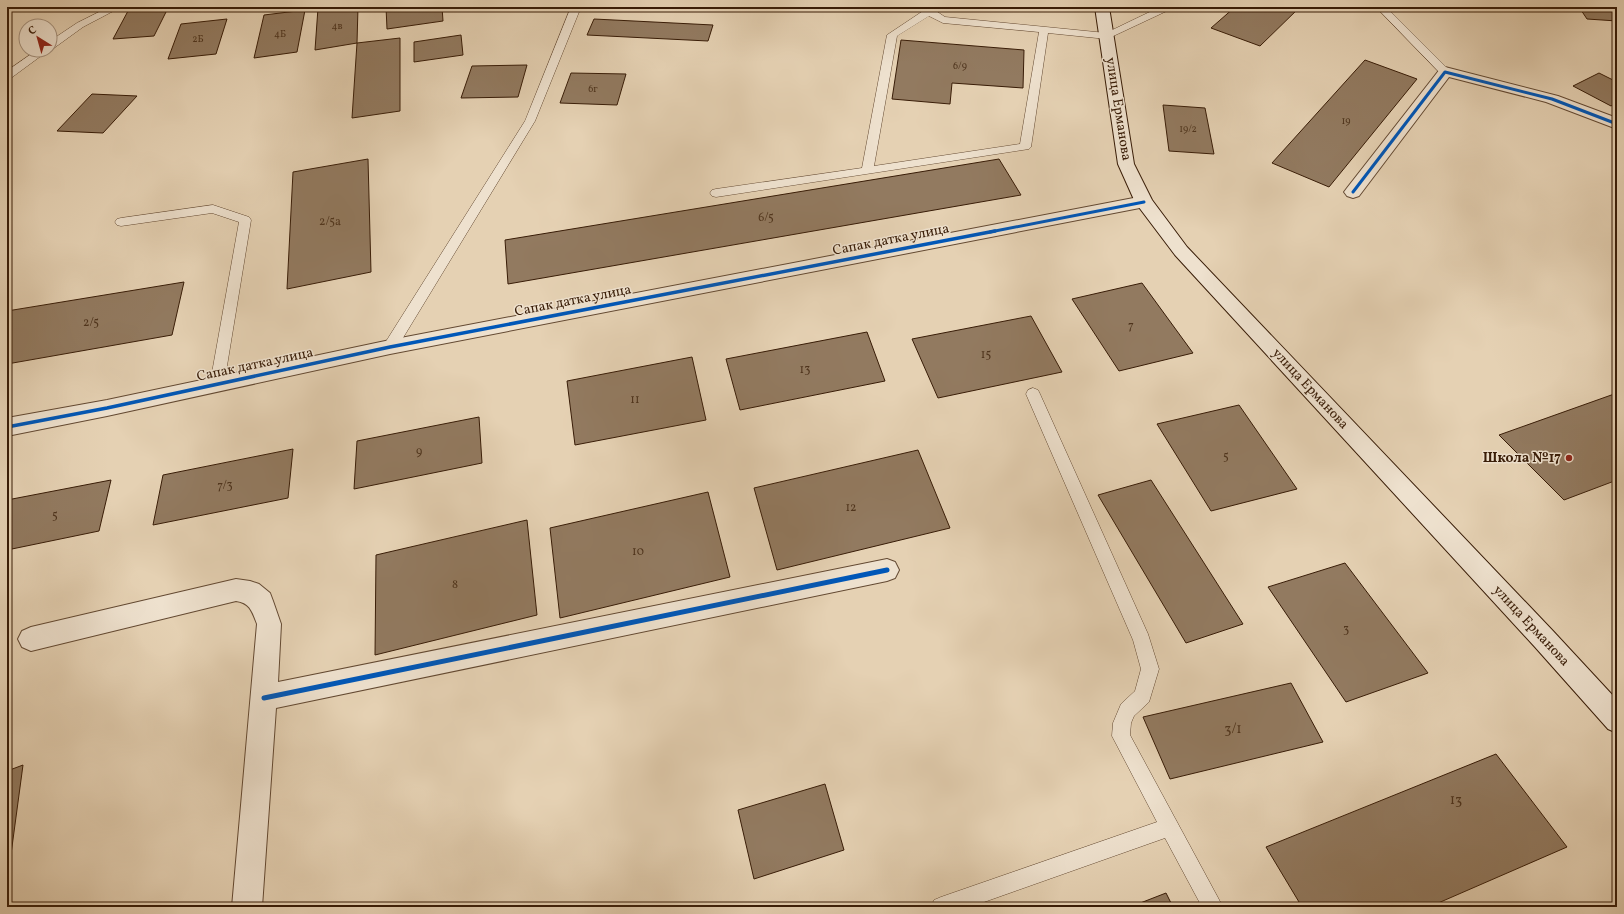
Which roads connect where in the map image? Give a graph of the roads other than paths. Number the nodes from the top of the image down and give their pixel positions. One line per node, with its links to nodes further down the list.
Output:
1 (116, 7): 9 (lane)
2 (576, 7): 19 (lane)
3 (1102, 7): 8 (street, улица Ерманова)
4 (1168, 7): 8 (lane)
5 (1381, 7): 11 (lane)
6 (927, 10): 7 (lane); 14 (lane)
7 (1044, 30): 8 (lane); 14 (lane)
8 (1107, 36): 17 (street, улица Ерманова)
9 (58, 40)
10 (33, 58): 12 (lane)
11 (1444, 72): 13 (street); 15 (street)
12 (7, 76)
13 (1617, 124)
14 (867, 170): 16 (lane)
15 (1353, 192)
16 (716, 193)
17 (1144, 202): 19 (street, Сапак датка улица); 26 (street, улица Ерманова)
18 (121, 222): 20 (lane)
19 (390, 347): 20 (street, Сапак датка улица)
20 (217, 384): 22 (street, Сапак датка улица)
21 (1033, 394): 27 (lane)
22 (7, 427)
23 (887, 570): 25 (street)
24 (31, 640): 25 (street)
25 (264, 698): 28 (street)
26 (1617, 720)
27 (1170, 828): 29 (lane); 30 (lane)
28 (247, 907)
29 (941, 907)
30 (1213, 907)

